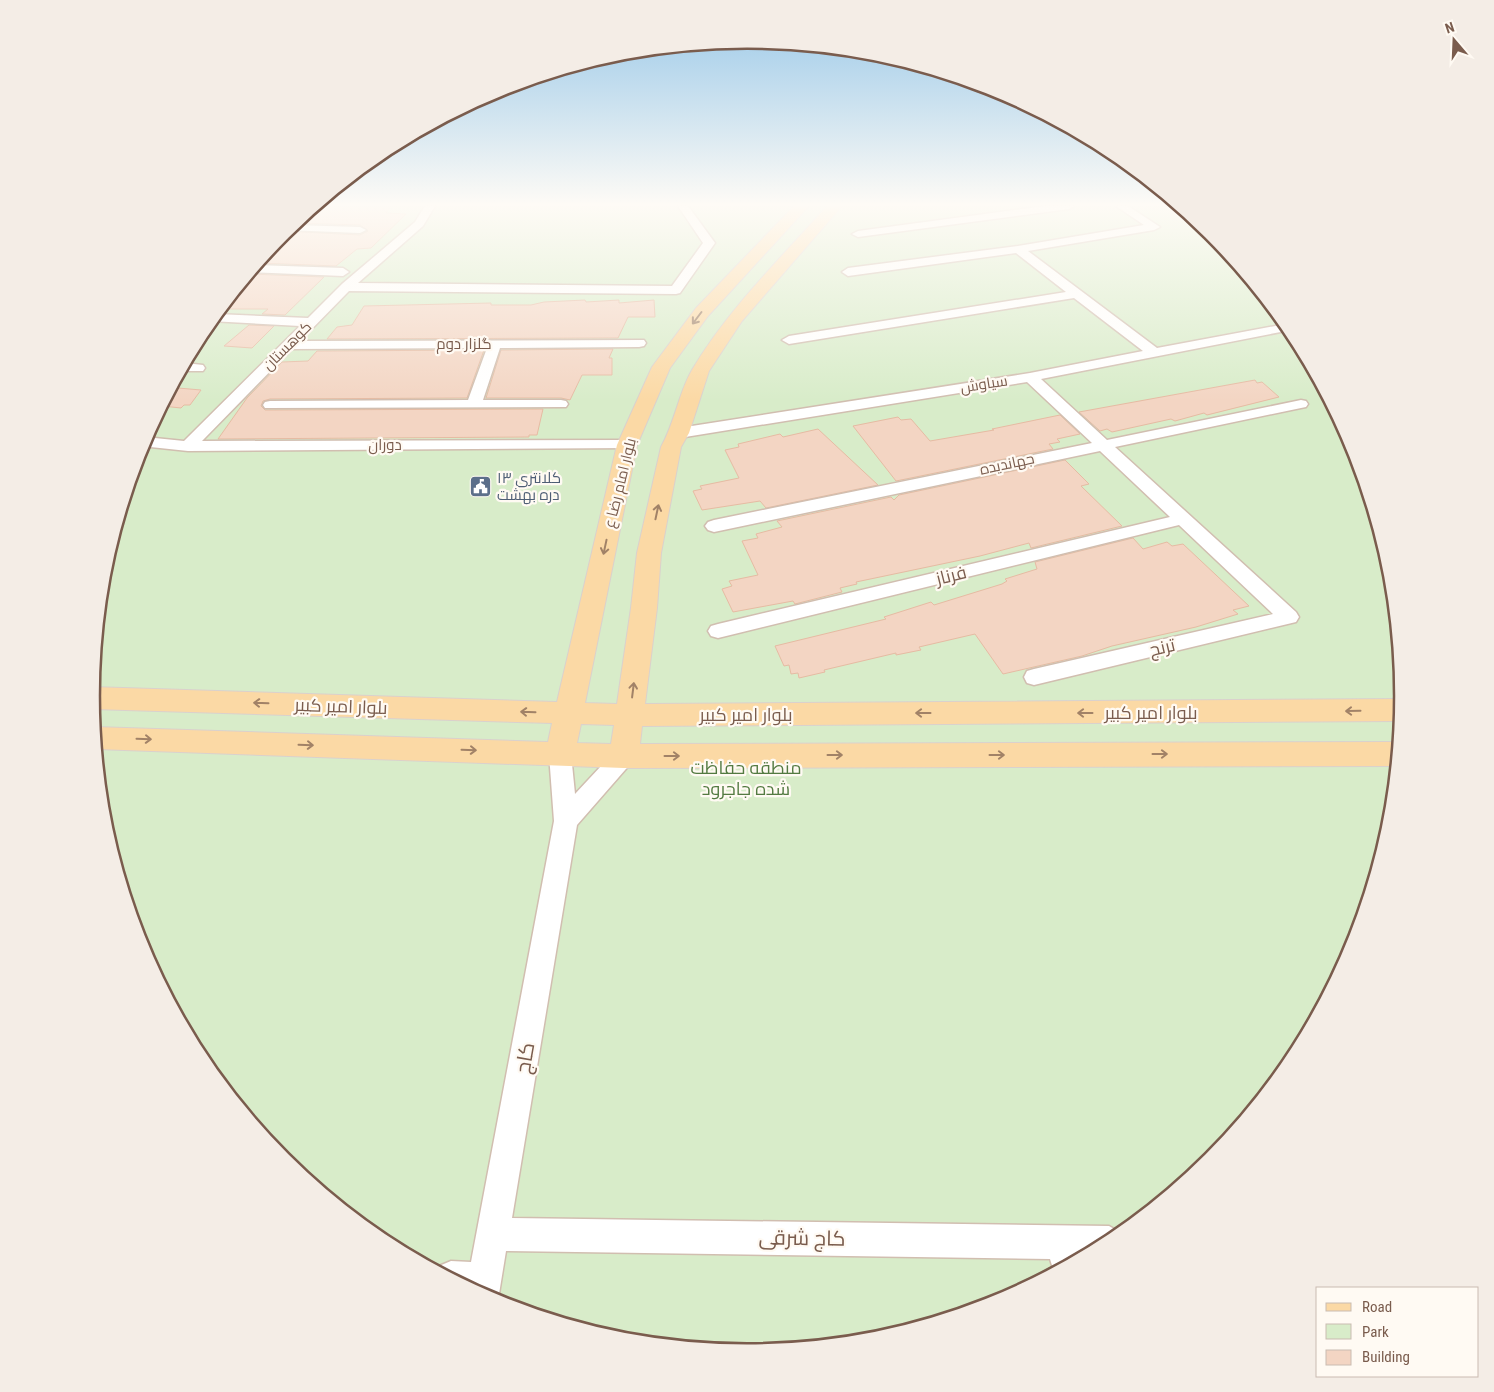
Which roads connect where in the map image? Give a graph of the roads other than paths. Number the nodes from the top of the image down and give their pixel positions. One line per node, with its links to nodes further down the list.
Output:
1 (312, 271): 8 (street)
2 (365, 271): 10 (street, کوهستان)
3 (689, 271): 10 (street)
4 (740, 271): 29 (main road, بلوار امام رضا ع, one-way to 29)
5 (777, 271): 27 (main road)
6 (856, 271): 9 (street)
7 (1047, 271): 11 (street)
8 (344, 272)
9 (848, 272)
10 (346, 288): 13 (street, کوهستان)
11 (1077, 294): 15 (street); 19 (street)
12 (222, 318): 13 (street)
13 (312, 322): 18 (street, کوهستان)
14 (1280, 329): 19 (street, سیاوش)
15 (789, 340)
16 (639, 343): 17 (street, گلزار دوم)
17 (495, 344): 18 (street, گلزار دوم); 23 (street)
18 (288, 345): 31 (street, کوهستان)
19 (1154, 353): 22 (street, سیاوش)
20 (189, 367): 21 (street)
21 (198, 368)
22 (1030, 377): 27 (street, سیاوش); 30 (street)
23 (474, 404): 24 (street); 26 (street)
24 (561, 404)
25 (1301, 404): 30 (street, جهاندیده)
26 (270, 405)
27 (678, 433): 39 (main road, one-way to 27)
28 (151, 443): 31 (street, دوران)
29 (627, 444): 31 (street, دوران); 38 (main road, بلوار امام رضا ع, one-way to 38)
30 (1103, 444): 32 (street); 33 (street, جهاندیده)
31 (188, 446)
32 (1183, 519): 34 (street, فرناز); 35 (street, ترنج)
33 (714, 526)
34 (718, 631)
35 (1034, 677)
36 (100, 698): 38 (main road, بلوار امیر کبیر, one-way to 36)
37 (1394, 711): 39 (main road, بلوار امیر کبیر, one-way to 39)
38 (569, 713): 39 (main road, بلوار امیر کبیر); 41 (main road, بلوار امام رضا ع)
39 (630, 715): 43 (main road)
40 (101, 738): 41 (main road, one-way to 41)
41 (560, 754): 43 (main road); 44 (street, کاج)
42 (1391, 754): 43 (main road, one-way to 42)
43 (624, 756): 44 (street)
44 (566, 821): 45 (street, کاج)
45 (494, 1234): 47 (street, کاج شرقی); 48 (street, کاج)
46 (1084, 1248): 47 (street, کاج شرقی)
47 (1066, 1253)
48 (483, 1287)

